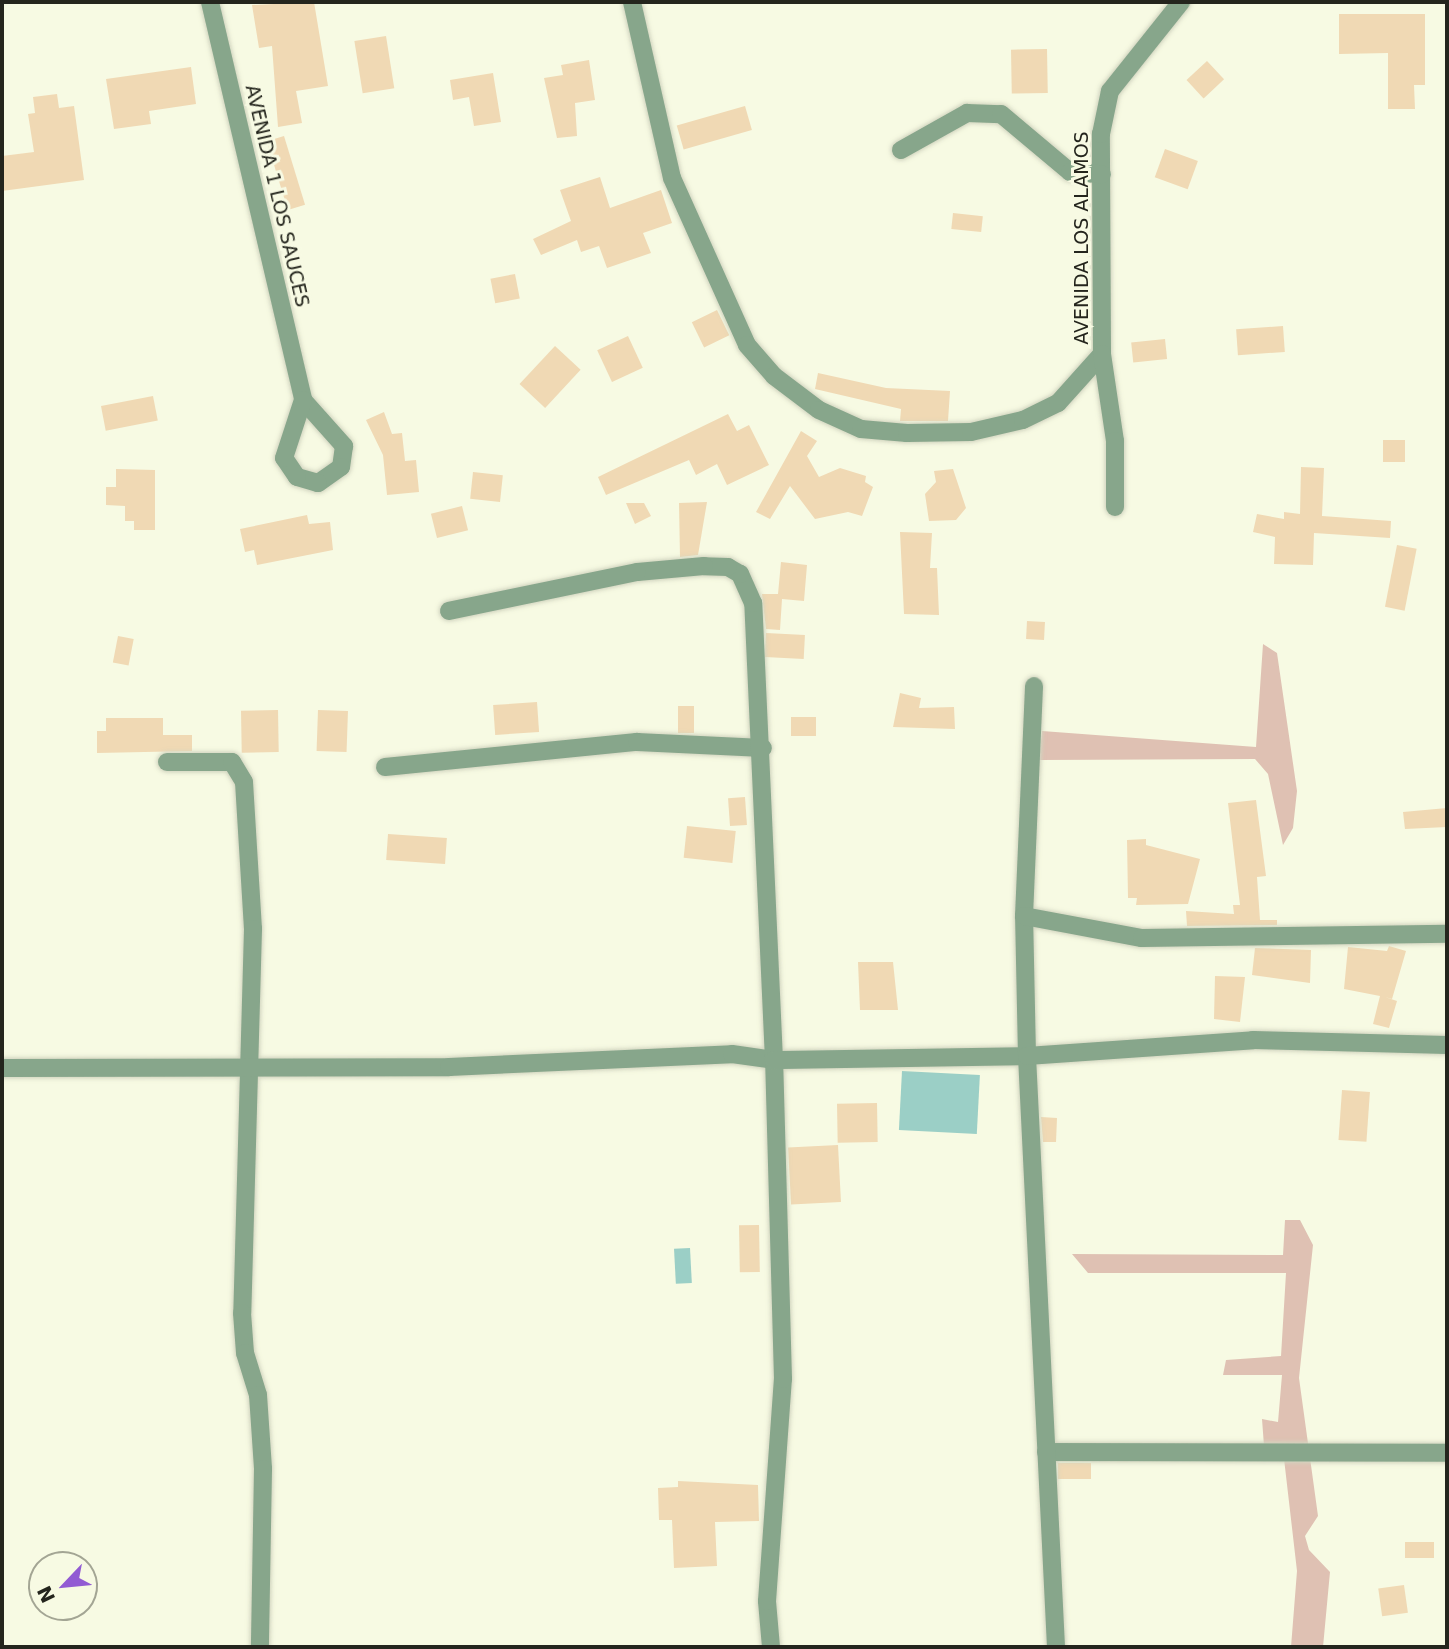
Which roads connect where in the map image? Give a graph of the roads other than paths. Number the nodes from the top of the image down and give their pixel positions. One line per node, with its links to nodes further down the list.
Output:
1 (210, 2): 7 (street, AVENIDA 1 LOS SAUCES)
2 (632, 2): 6 (street, AVENIDA LOS ALAMOS)
3 (1181, 2): 5 (street, AVENIDA LOS ALAMOS)
4 (901, 150): 5 (street)
5 (1101, 174): 6 (street, AVENIDA LOS ALAMOS)
6 (1102, 354): 8 (street)
7 (303, 400): 7 (street, AVENIDA 1 LOS SAUCES)
8 (1115, 507)
9 (449, 611): 11 (street)
10 (1034, 686): 14 (street)
11 (763, 748): 13 (street); 18 (street)
12 (167, 762): 20 (street)
13 (385, 768)
14 (1024, 916): 15 (street); 17 (street)
15 (1447, 934)
16 (1447, 1045): 17 (street)
17 (1027, 1056): 18 (street); 21 (street)
18 (774, 1060): 20 (street); 24 (street)
19 (2, 1068): 20 (street)
20 (251, 1069): 23 (street)
21 (1046, 1452): 22 (street); 25 (street)
22 (1447, 1453)
23 (260, 1647)
24 (771, 1647)
25 (1056, 1647)

